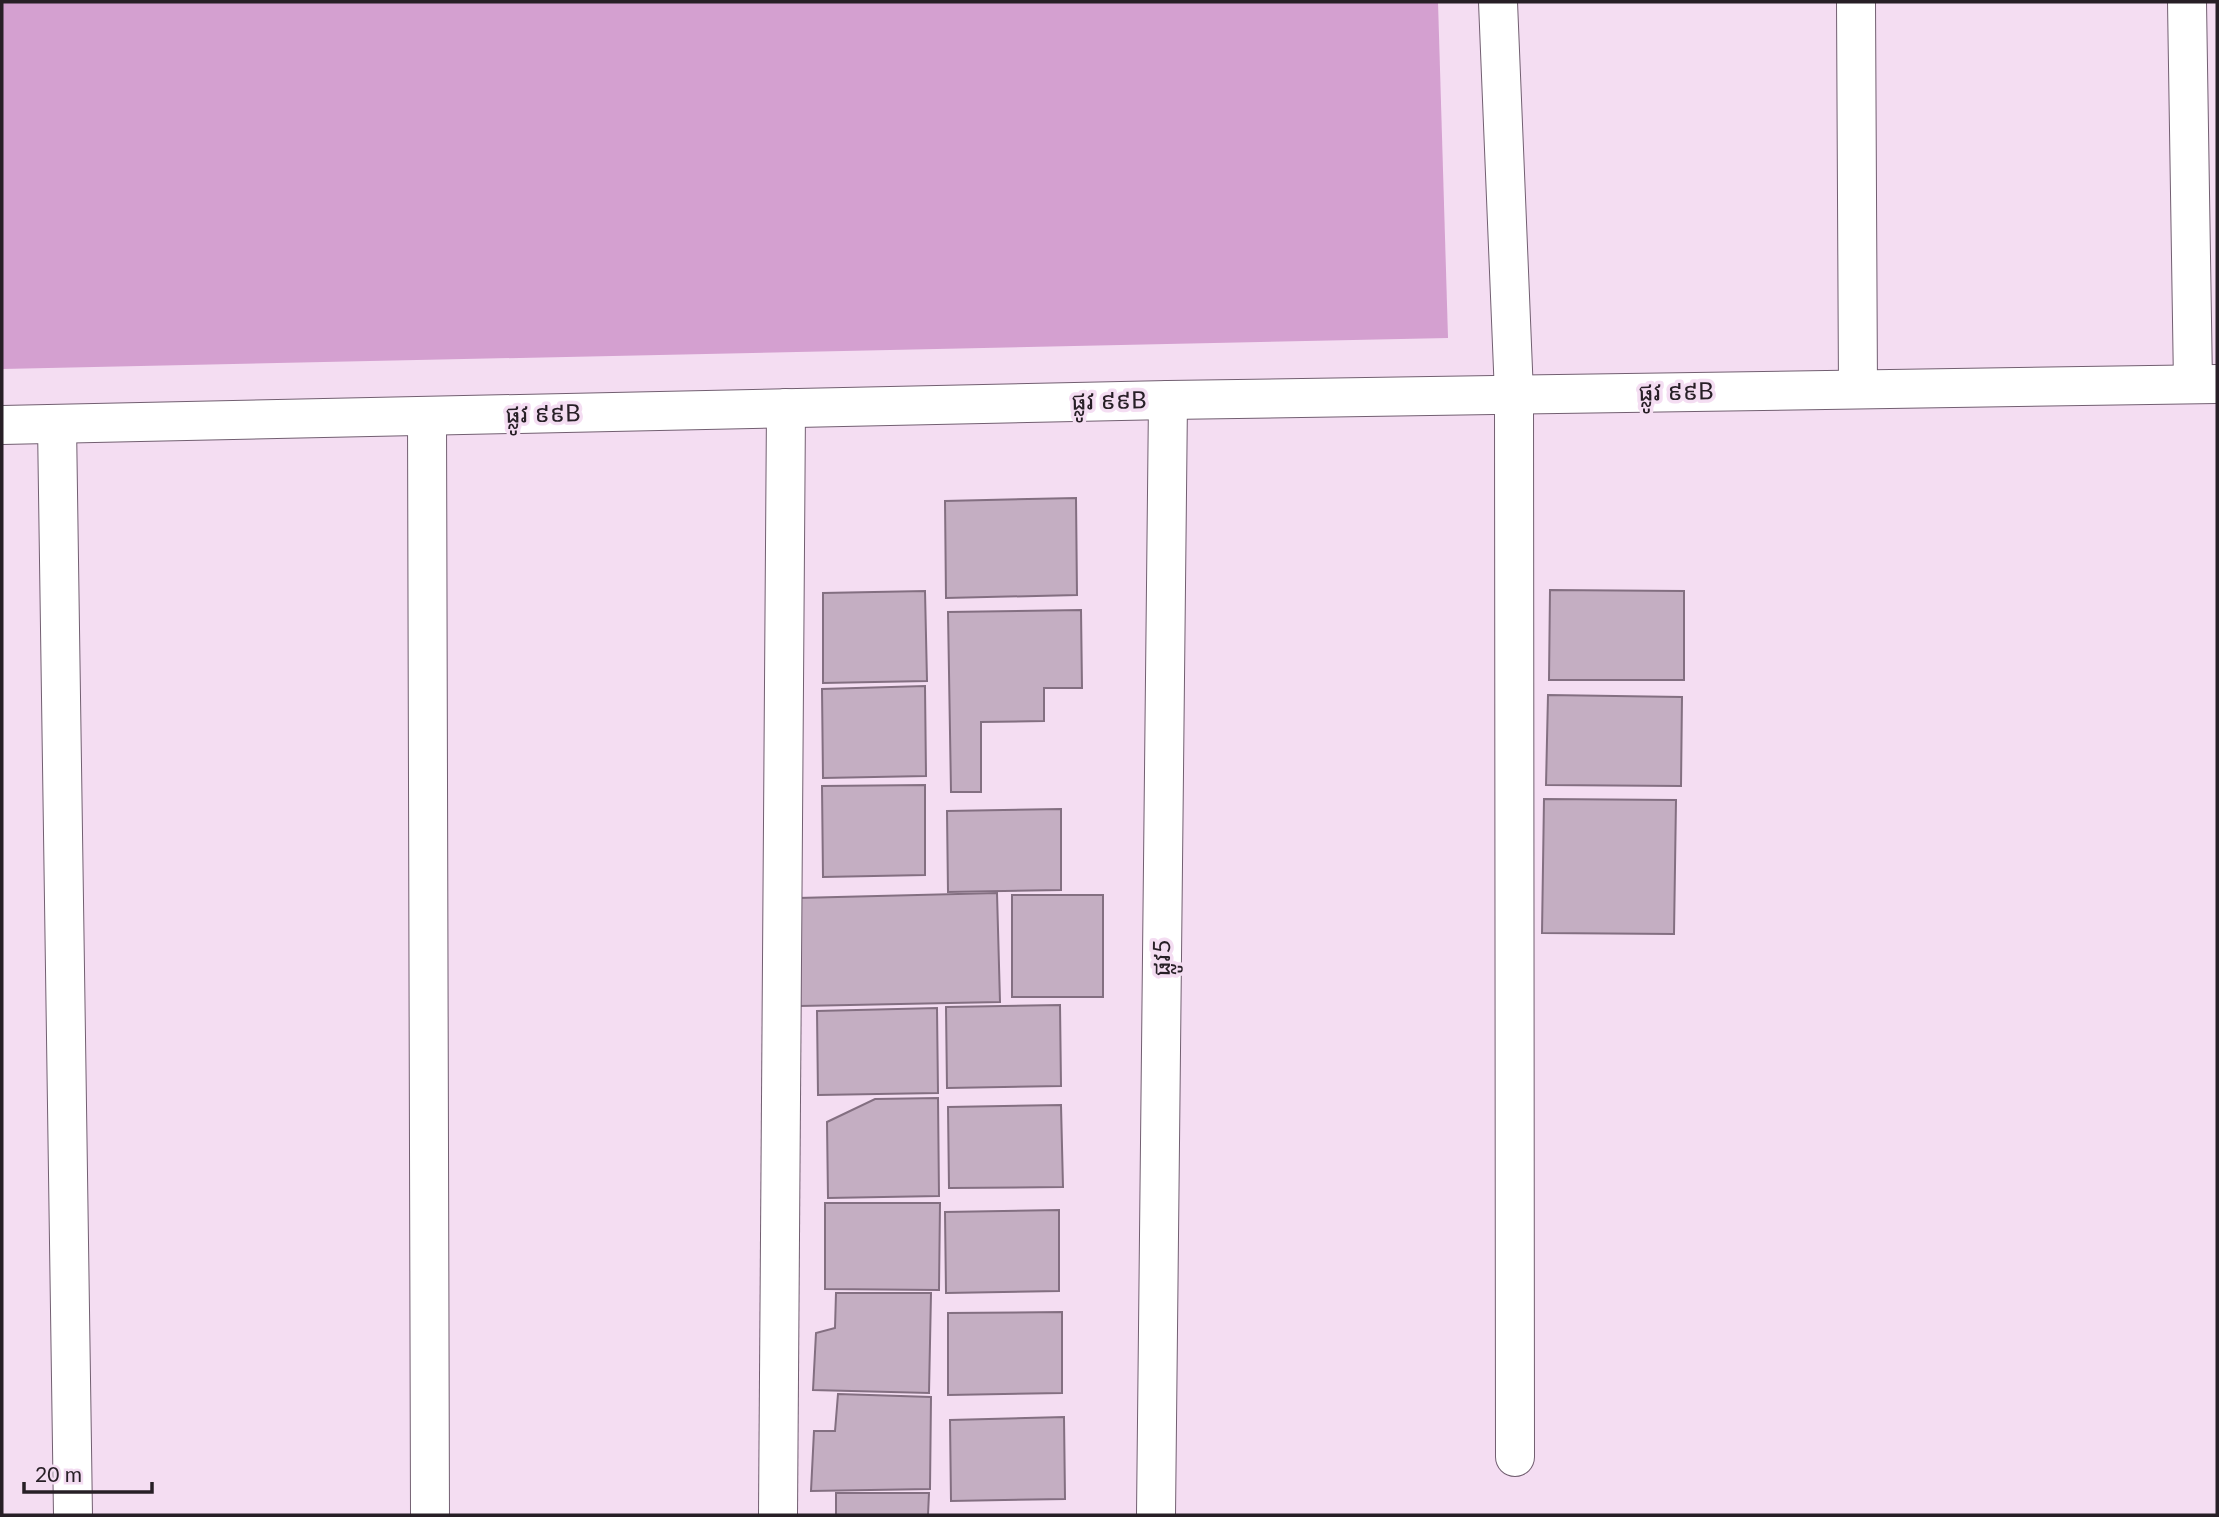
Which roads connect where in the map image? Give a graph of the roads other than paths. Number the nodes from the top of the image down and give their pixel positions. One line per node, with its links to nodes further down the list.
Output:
1 (1497, 2): 6 (street)
2 (1856, 2): 5 (street)
3 (2187, 2): 4 (street)
4 (2205, 384): 5 (street, ផ្លូវ ៩៩B)
5 (1858, 389): 6 (street, ផ្លូវ ៩៩B)
6 (1514, 394): 7 (street, ផ្លូវ ៩៩B); 12 (street)
7 (1168, 400): 8 (street, ផ្លូវ ៩៩B); 16 (street, ផ្លូវ5)
8 (786, 408): 9 (street, ផ្លូវ ៩៩B); 15 (street)
9 (427, 416): 10 (street, ផ្លូវ ៩៩B); 14 (street)
10 (57, 424): 11 (street, ផ្លូវ ៩៩B); 13 (street)
11 (2, 425)
12 (1515, 1457)
13 (73, 1515)
14 (430, 1515)
15 (778, 1515)
16 (1156, 1515)

